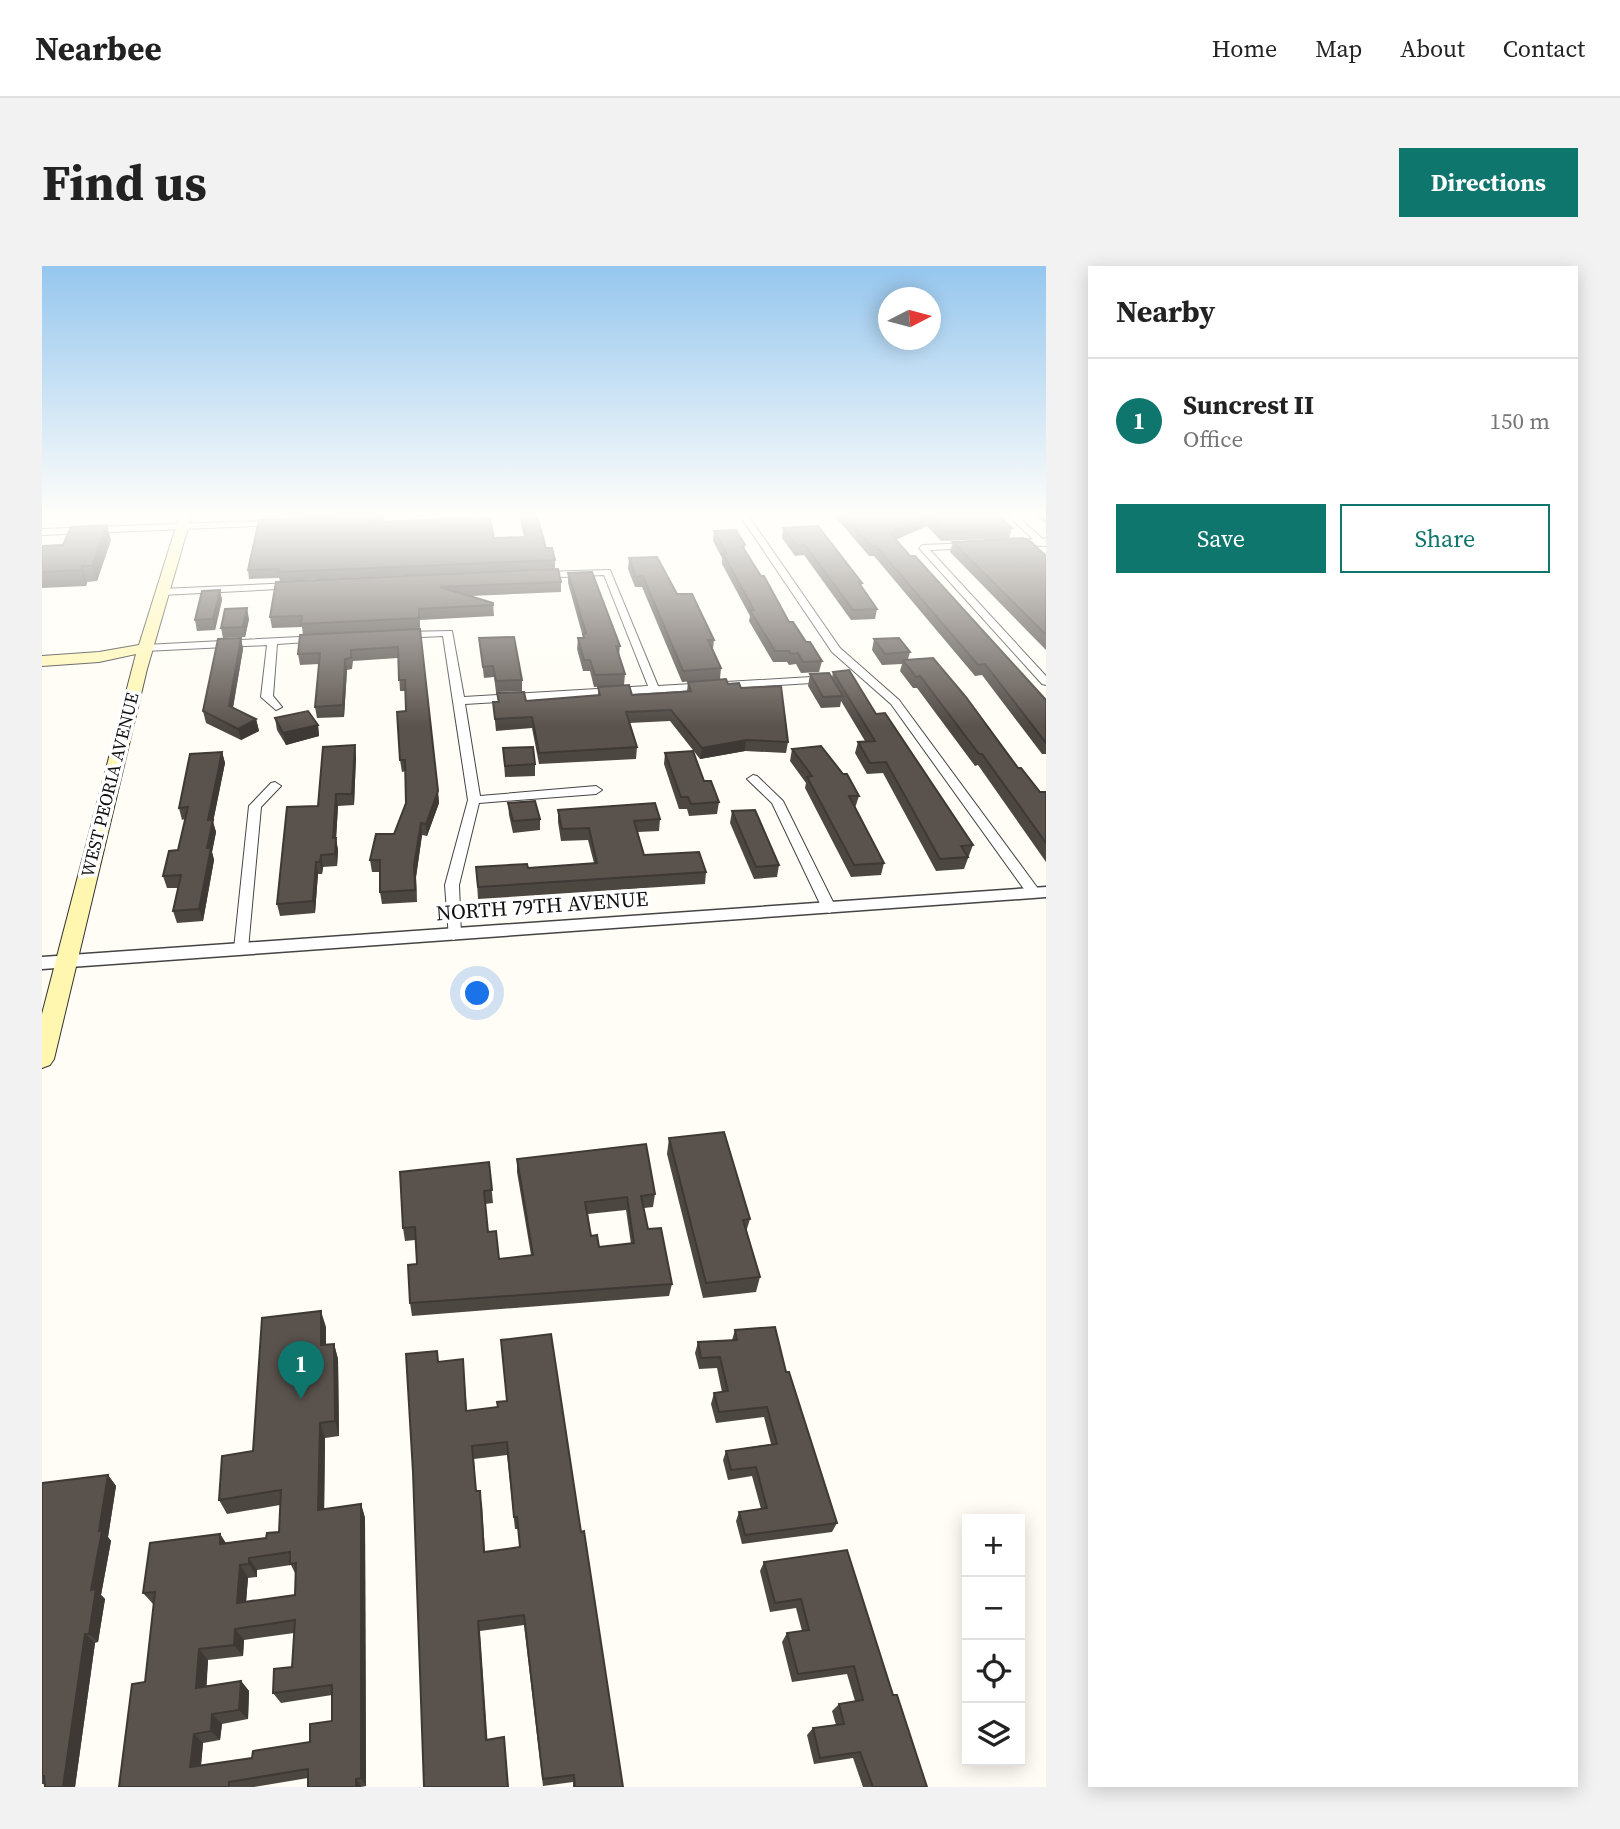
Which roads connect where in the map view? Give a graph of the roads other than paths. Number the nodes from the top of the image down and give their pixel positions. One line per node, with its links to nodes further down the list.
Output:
1 (164, 585): 6 (main road, WEST PEORIA AVENUE)
2 (612, 585): 15 (street)
3 (792, 585): 13 (street)
4 (957, 585): 14 (street)
5 (302, 586): 6 (street)
6 (162, 592): 11 (main road, WEST PEORIA AVENUE)
7 (394, 635): 16 (street)
8 (326, 638): 9 (street)
9 (272, 641): 11 (street); 17 (street)
10 (42, 648): 11 (main road)
11 (145, 648): 12 (main road); 26 (main road, WEST PEORIA AVENUE)
12 (42, 661)
13 (852, 676): 15 (street); 22 (street)
14 (1046, 681)
15 (654, 690): 16 (street)
16 (459, 701): 21 (street)
17 (276, 707)
18 (753, 779): 23 (street)
19 (275, 786): 25 (street)
20 (596, 790): 21 (street)
21 (474, 800): 24 (street)
22 (1040, 893): 23 (street, NORTH 79TH AVENUE)
23 (829, 908): 24 (street, NORTH 79TH AVENUE)
24 (454, 935): 25 (street, NORTH 79TH AVENUE)
25 (241, 949): 26 (street, NORTH 79TH AVENUE)
26 (67, 960): 27 (street, NORTH 79TH AVENUE); 28 (main road, WEST PEORIA AVENUE)
27 (42, 962)
28 (42, 1059)

